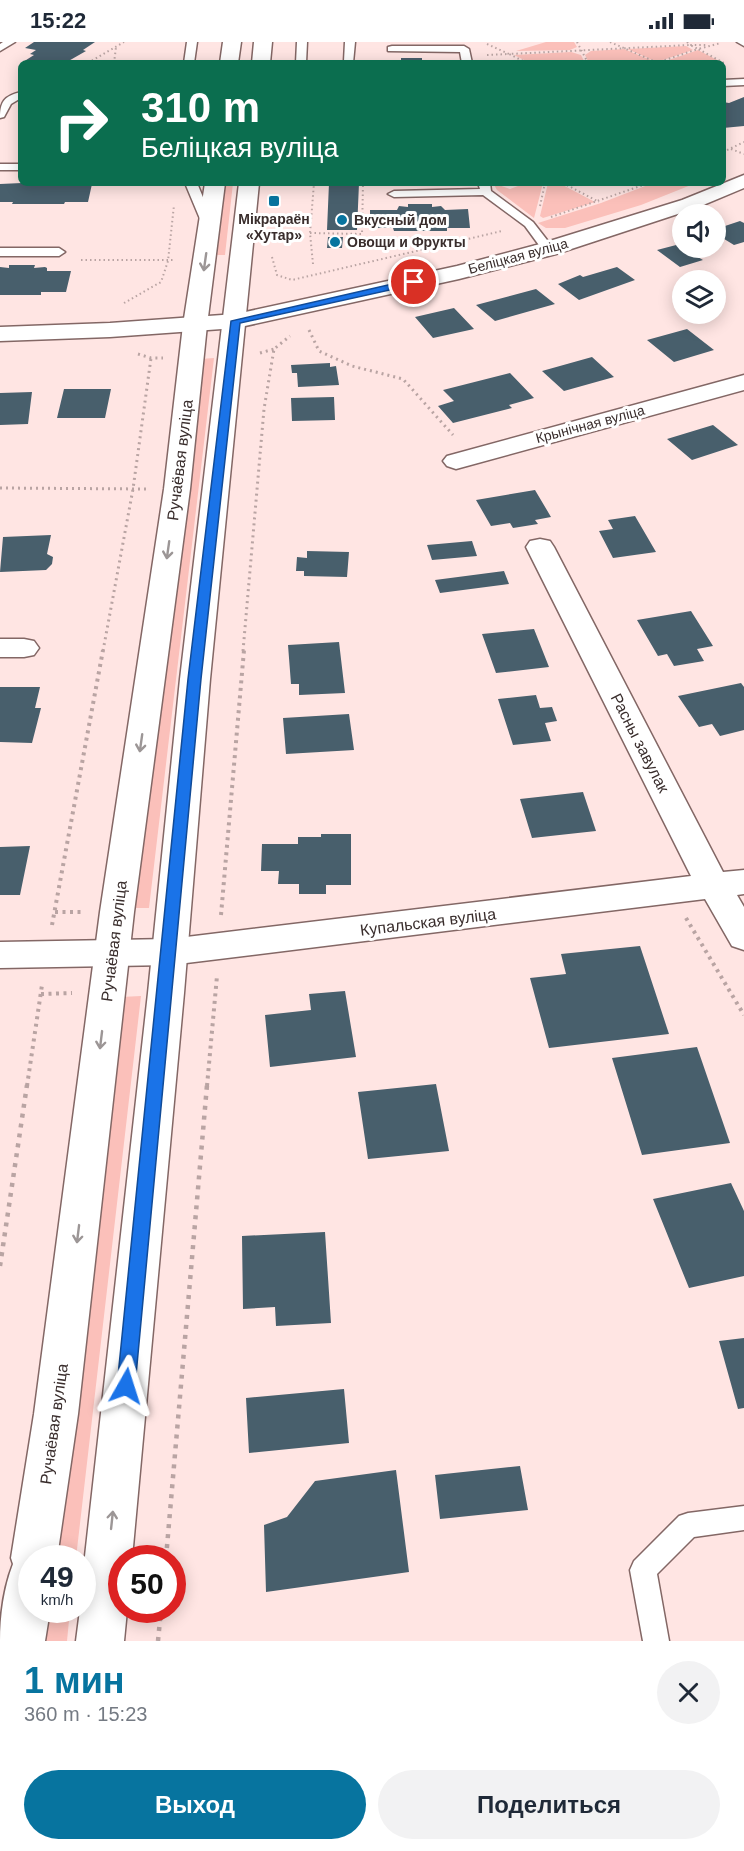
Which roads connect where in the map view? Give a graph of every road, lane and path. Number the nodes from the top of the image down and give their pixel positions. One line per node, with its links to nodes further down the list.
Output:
1 (10, 42): 17 (lane)
2 (124, 42): 16 (path)
3 (192, 42): 26 (lane)
4 (232, 42): 27 (main road)
5 (263, 42): 28 (main road)
6 (302, 42): 29 (lane)
7 (350, 42): 30 (lane)
8 (483, 42): 22 (path)
9 (577, 42): 21 (path)
10 (610, 42): 19 (path)
11 (687, 42): 14 (path)
12 (726, 42): 15 (path)
13 (466, 45): 18 (lane); 31 (lane)
14 (690, 45): 15 (path); 19 (path); 20 (path)
15 (713, 45): 20 (path)
16 (116, 47): 24 (path); 25 (path)
17 (0, 48)
18 (392, 49)
19 (624, 49): 21 (path); 34 (path)
20 (698, 49): 35 (path); 36 (path)
21 (581, 51): 22 (path); 33 (path)
22 (508, 54): 23 (path); 32 (path)
23 (487, 55)
24 (93, 60)
25 (114, 60)
26 (189, 60)
27 (229, 60)
28 (261, 60)
29 (301, 60)
30 (349, 60)
31 (467, 60)
32 (521, 60)
33 (586, 60)
34 (651, 60)
35 (667, 60)
36 (719, 60)
37 (744, 82): 38 (lane)
38 (726, 83)
39 (18, 96): 40 (lane)
40 (0, 115)
41 (744, 142): 42 (path)
42 (730, 148): 43 (path); 44 (path)
43 (726, 150)
44 (744, 153)
45 (0, 167): 46 (lane)
46 (18, 167)
47 (744, 181): 63 (main road, Беліцкая вуліца)
48 (192, 186): 60 (lane)
49 (214, 186): 60 (main road, Ручаёвая вуліца)
50 (249, 186): 71 (main road)
51 (314, 186): 62 (path)
52 (363, 186): 62 (path)
53 (569, 186): 57 (path)
54 (641, 186): 57 (path)
55 (485, 188): 56 (lane); 63 (lane)
56 (394, 194)
57 (600, 202): 59 (path)
58 (174, 205): 68 (path)
59 (542, 220)
60 (209, 226): 73 (main road, Ручаёвая вуліца, one-way to 73)
61 (510, 228): 66 (path)
62 (310, 233): 69 (path)
63 (548, 249): 71 (main road, Беліцкая вуліца)
64 (0, 252): 65 (lane)
65 (59, 252)
66 (272, 258)
67 (78, 260): 68 (path)
68 (168, 261): 70 (path)
69 (313, 264)
70 (123, 304)
71 (236, 321): 73 (main road, Беліцкая вуліца); 88 (main road)
72 (306, 324): 80 (path)
73 (195, 325): 75 (main road, Беліцкая вуліца); 83 (main road, Ручаёвая вуліца)
74 (298, 330): 76 (path)
75 (0, 334)
76 (274, 349): 77 (path); 92 (path)
77 (258, 353)
78 (151, 358): 82 (path)
79 (738, 391): 80 (main road, Крынічная вуліца)
80 (463, 459)
81 (0, 488): 82 (path)
82 (133, 489): 83 (path); 91 (path)
83 (177, 489): 89 (main road, Ручаёвая вуліца, one-way to 89)
84 (540, 547): 85 (main road, Расны завулак)
85 (729, 884): 87 (main road, Расны завулак); 92 (main road, Купальская вуліца)
86 (684, 915): 96 (path)
87 (744, 937)
88 (170, 952): 89 (main road, Купальская вуліца); 92 (main road, Купальская вуліца); 95 (main road)
89 (112, 953): 91 (main road, Купальская вуліца); 94 (main road, Ручаёвая вуліца)
90 (0, 954): 91 (main road, Купальская вуліца)
91 (47, 954): 93 (path)
92 (221, 965): 95 (path); 100 (path)
93 (41, 993): 94 (path); 97 (path)
94 (107, 993): 99 (main road, Ручаёвая вуліца, one-way to 99)
95 (166, 993): 104 (main road, one-way to 95)
96 (744, 1015)
97 (0, 1266)
98 (744, 1518): 106 (lane)
99 (36, 1545)
100 (167, 1545)
101 (24, 1623): 103 (main road)
102 (160, 1623): 105 (path)
103 (21, 1641)
104 (100, 1641)
105 (158, 1641)
106 (656, 1641)

